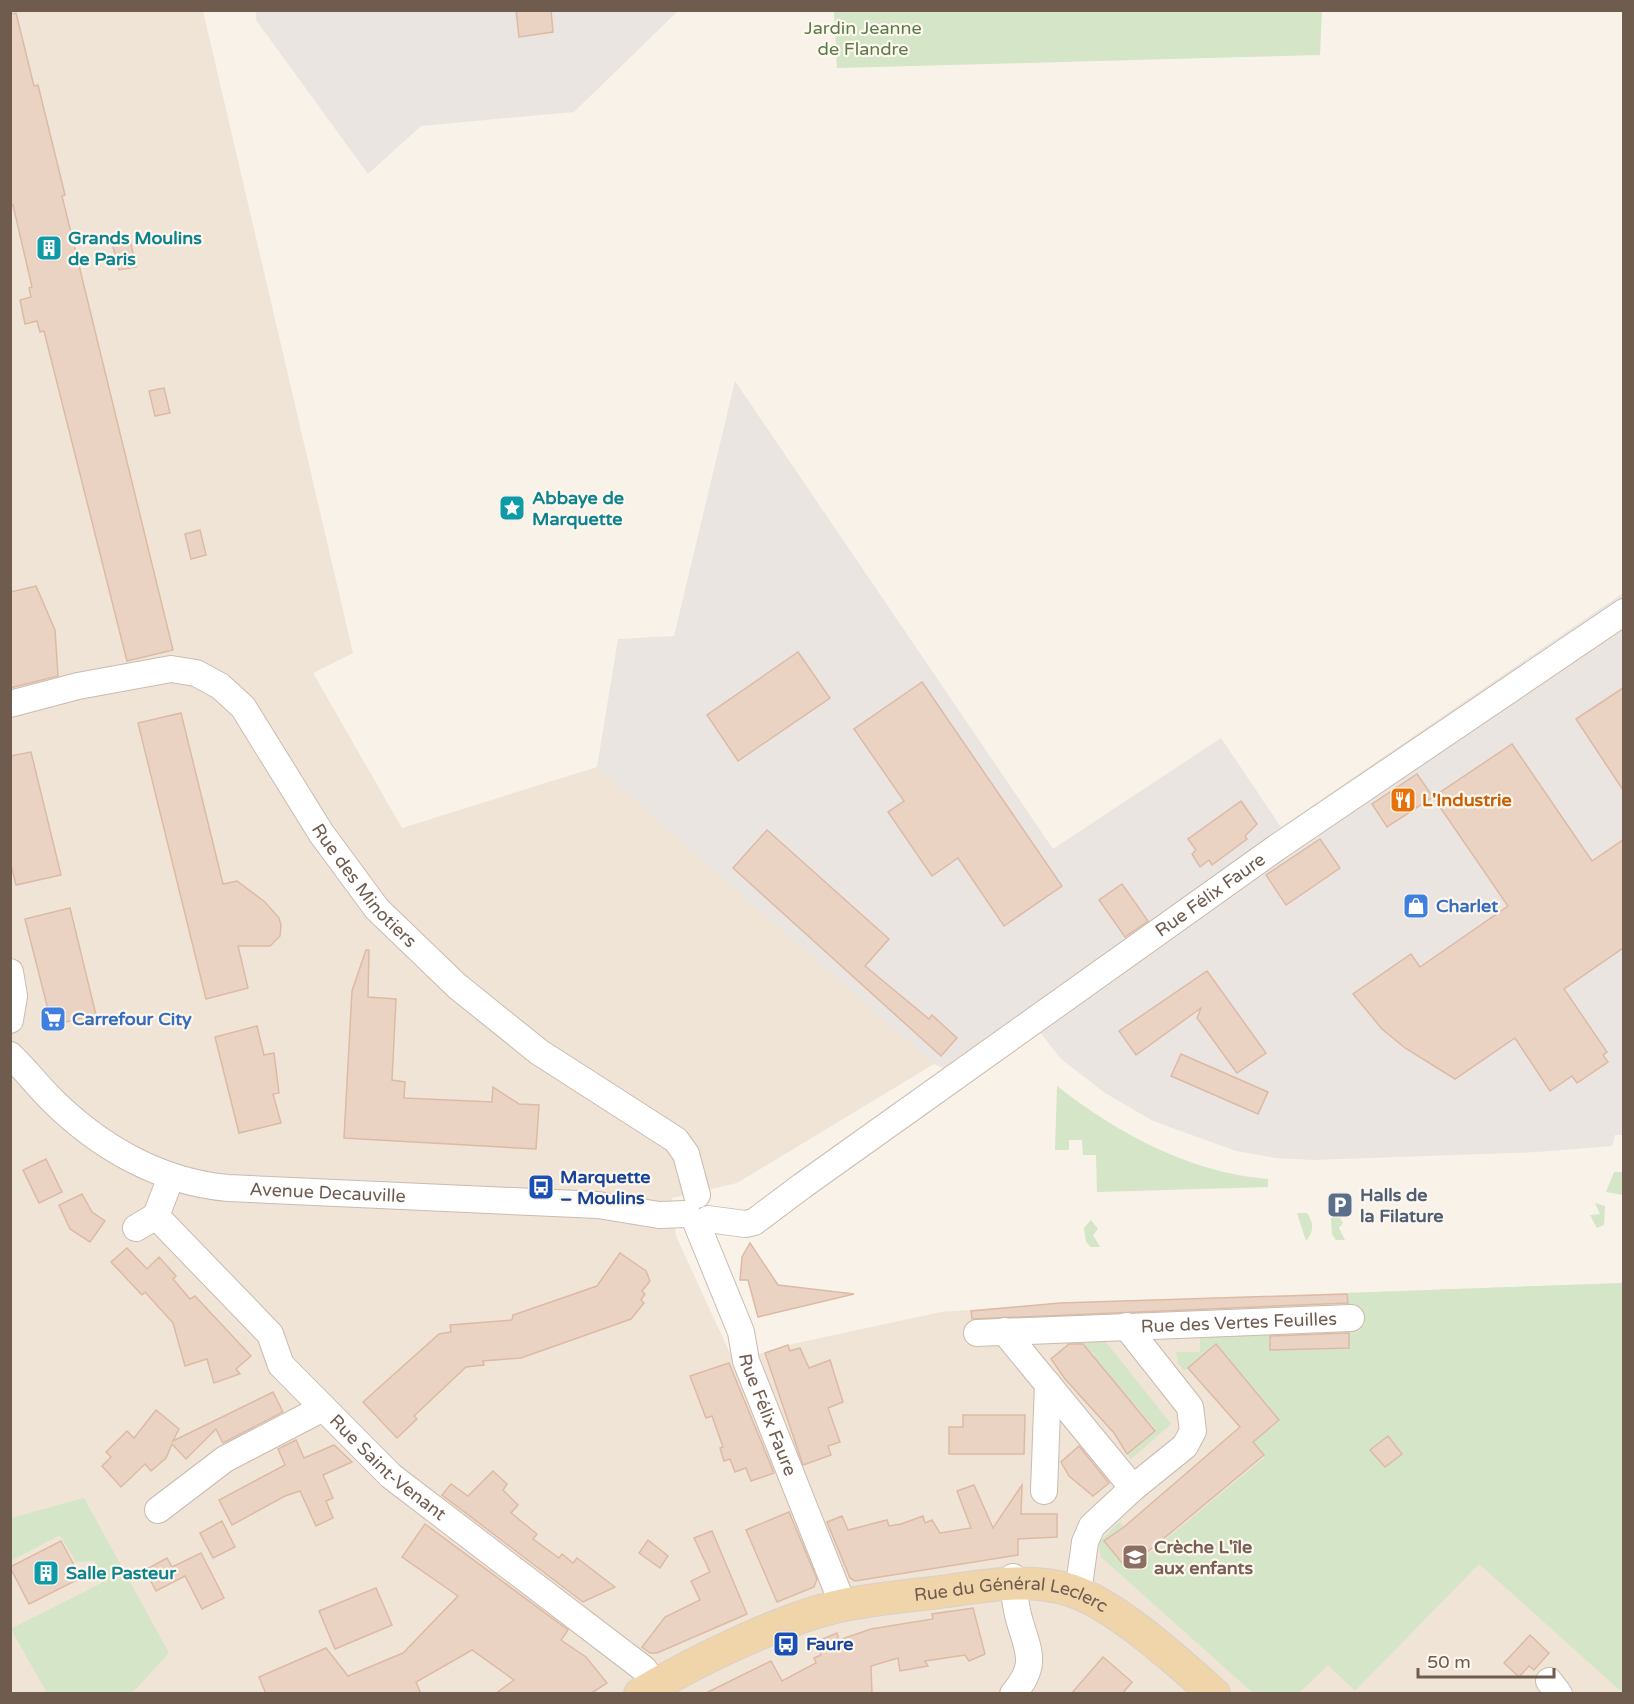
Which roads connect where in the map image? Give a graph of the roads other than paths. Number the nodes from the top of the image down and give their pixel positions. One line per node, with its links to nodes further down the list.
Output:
1 (1623, 612): 7 (street, Rue Félix Faure)
2 (10, 704): 7 (street, Rue des Minotiers)
3 (10, 972): 4 (street)
4 (10, 1020)
5 (10, 1055): 6 (street, Avenue Decauville)
6 (171, 1177): 7 (street, Avenue Decauville); 13 (street, Rue Saint-Venant)
7 (700, 1211): 19 (street, Rue Félix Faure)
8 (1352, 1318): 9 (street, Rue des Vertes Feuilles)
9 (1126, 1326): 10 (street, Rue des Vertes Feuilles); 14 (street, Rue des Vertes Feuilles)
10 (1004, 1331): 11 (street, Rue des Vertes Feuilles); 12 (street)
11 (977, 1333)
12 (1048, 1384): 14 (street); 15 (street)
13 (323, 1408): 16 (street); 20 (street, Rue Saint-Venant)
14 (1133, 1488): 18 (street, Rue des Vertes Feuilles)
15 (1044, 1491)
16 (158, 1510)
17 (1014, 1581): 18 (main road, Rue du Général Leclerc); 19 (main road, Rue du Général Leclerc); 21 (street)
18 (1079, 1586): 22 (main road, Rue du Général Leclerc)
19 (843, 1605): 20 (main road, Rue du Général Leclerc)
20 (653, 1690)
21 (1012, 1694)
22 (1214, 1694)

